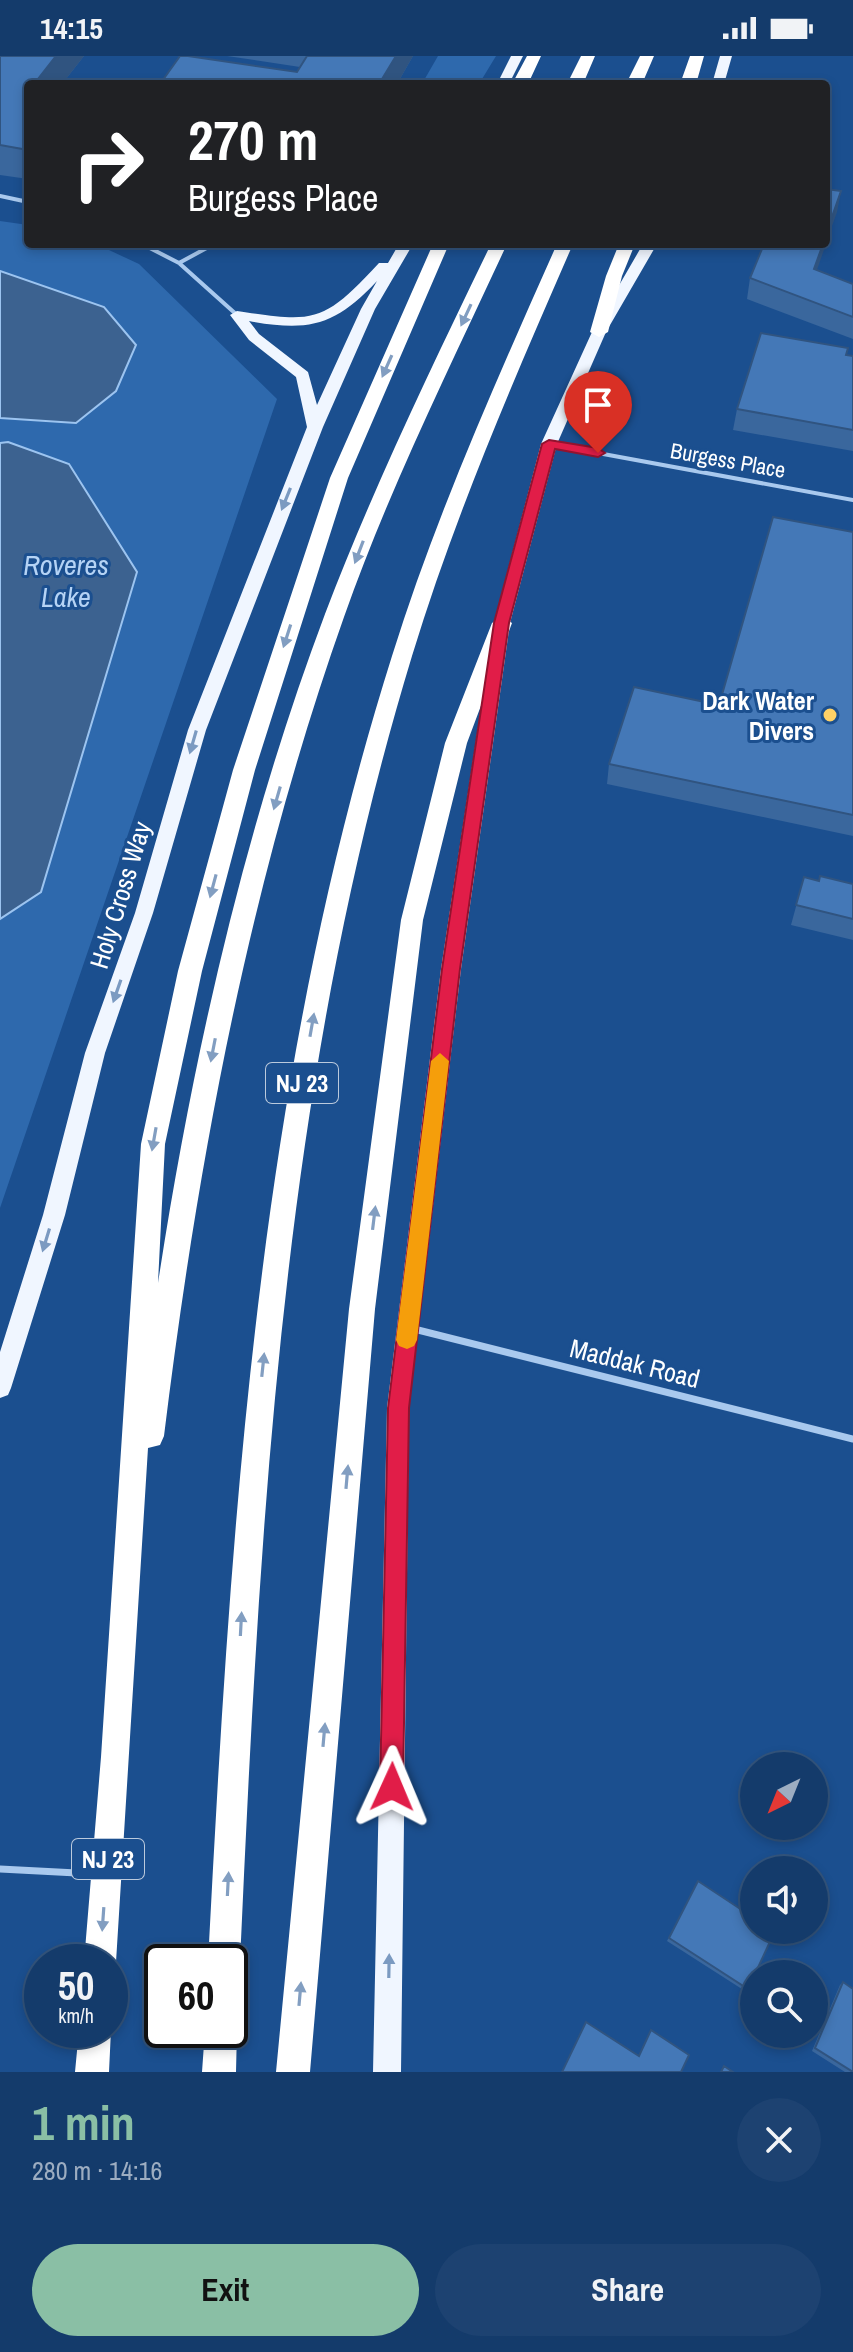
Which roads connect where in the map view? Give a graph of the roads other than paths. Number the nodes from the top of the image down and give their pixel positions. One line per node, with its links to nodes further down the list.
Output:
1 (517, 56): 7 (main road)
2 (534, 56): 8 (highway)
3 (588, 56): 9 (highway)
4 (647, 56): 10 (highway)
5 (697, 56): 11 (highway)
6 (726, 56): 12 (main road)
7 (505, 80)
8 (522, 80)
9 (577, 80)
10 (636, 80)
11 (689, 80)
12 (719, 80)
13 (0, 196): 14 (lane)
14 (24, 201)
15 (150, 248): 24 (lane)
16 (207, 248): 24 (lane)
17 (401, 248): 25 (main road)
18 (403, 248): 27 (main road, Holy Cross Way)
19 (439, 248): 34 (highway, one-way to 34)
20 (497, 248): 34 (highway, NJ 23, one-way to 34)
21 (563, 248): 38 (highway, NJ 23, one-way to 21)
22 (625, 248): 26 (highway)
23 (648, 248): 26 (main road)
24 (179, 263): 25 (lane)
25 (237, 315): 27 (main road)
26 (599, 332): 28 (main road)
27 (315, 427): 32 (main road, Holy Cross Way, one-way to 32)
28 (549, 444): 29 (lane, Burgess Place); 30 (main road)
29 (853, 500)
30 (502, 623): 31 (main road); 43 (highway, one-way to 30)
31 (408, 1327): 33 (lane, Maddak Road); 44 (main road, one-way to 31)
32 (0, 1388)
33 (853, 1439)
34 (116, 1757): 36 (highway, NJ 23)
35 (0, 1869): 36 (lane)
36 (107, 1874): 37 (highway, NJ 23, one-way to 37)
37 (101, 1944)
38 (225, 1944)
39 (94, 2048): 41 (highway)
40 (220, 2048): 42 (highway)
41 (92, 2072)
42 (219, 2072)
43 (293, 2072)
44 (387, 2072)

